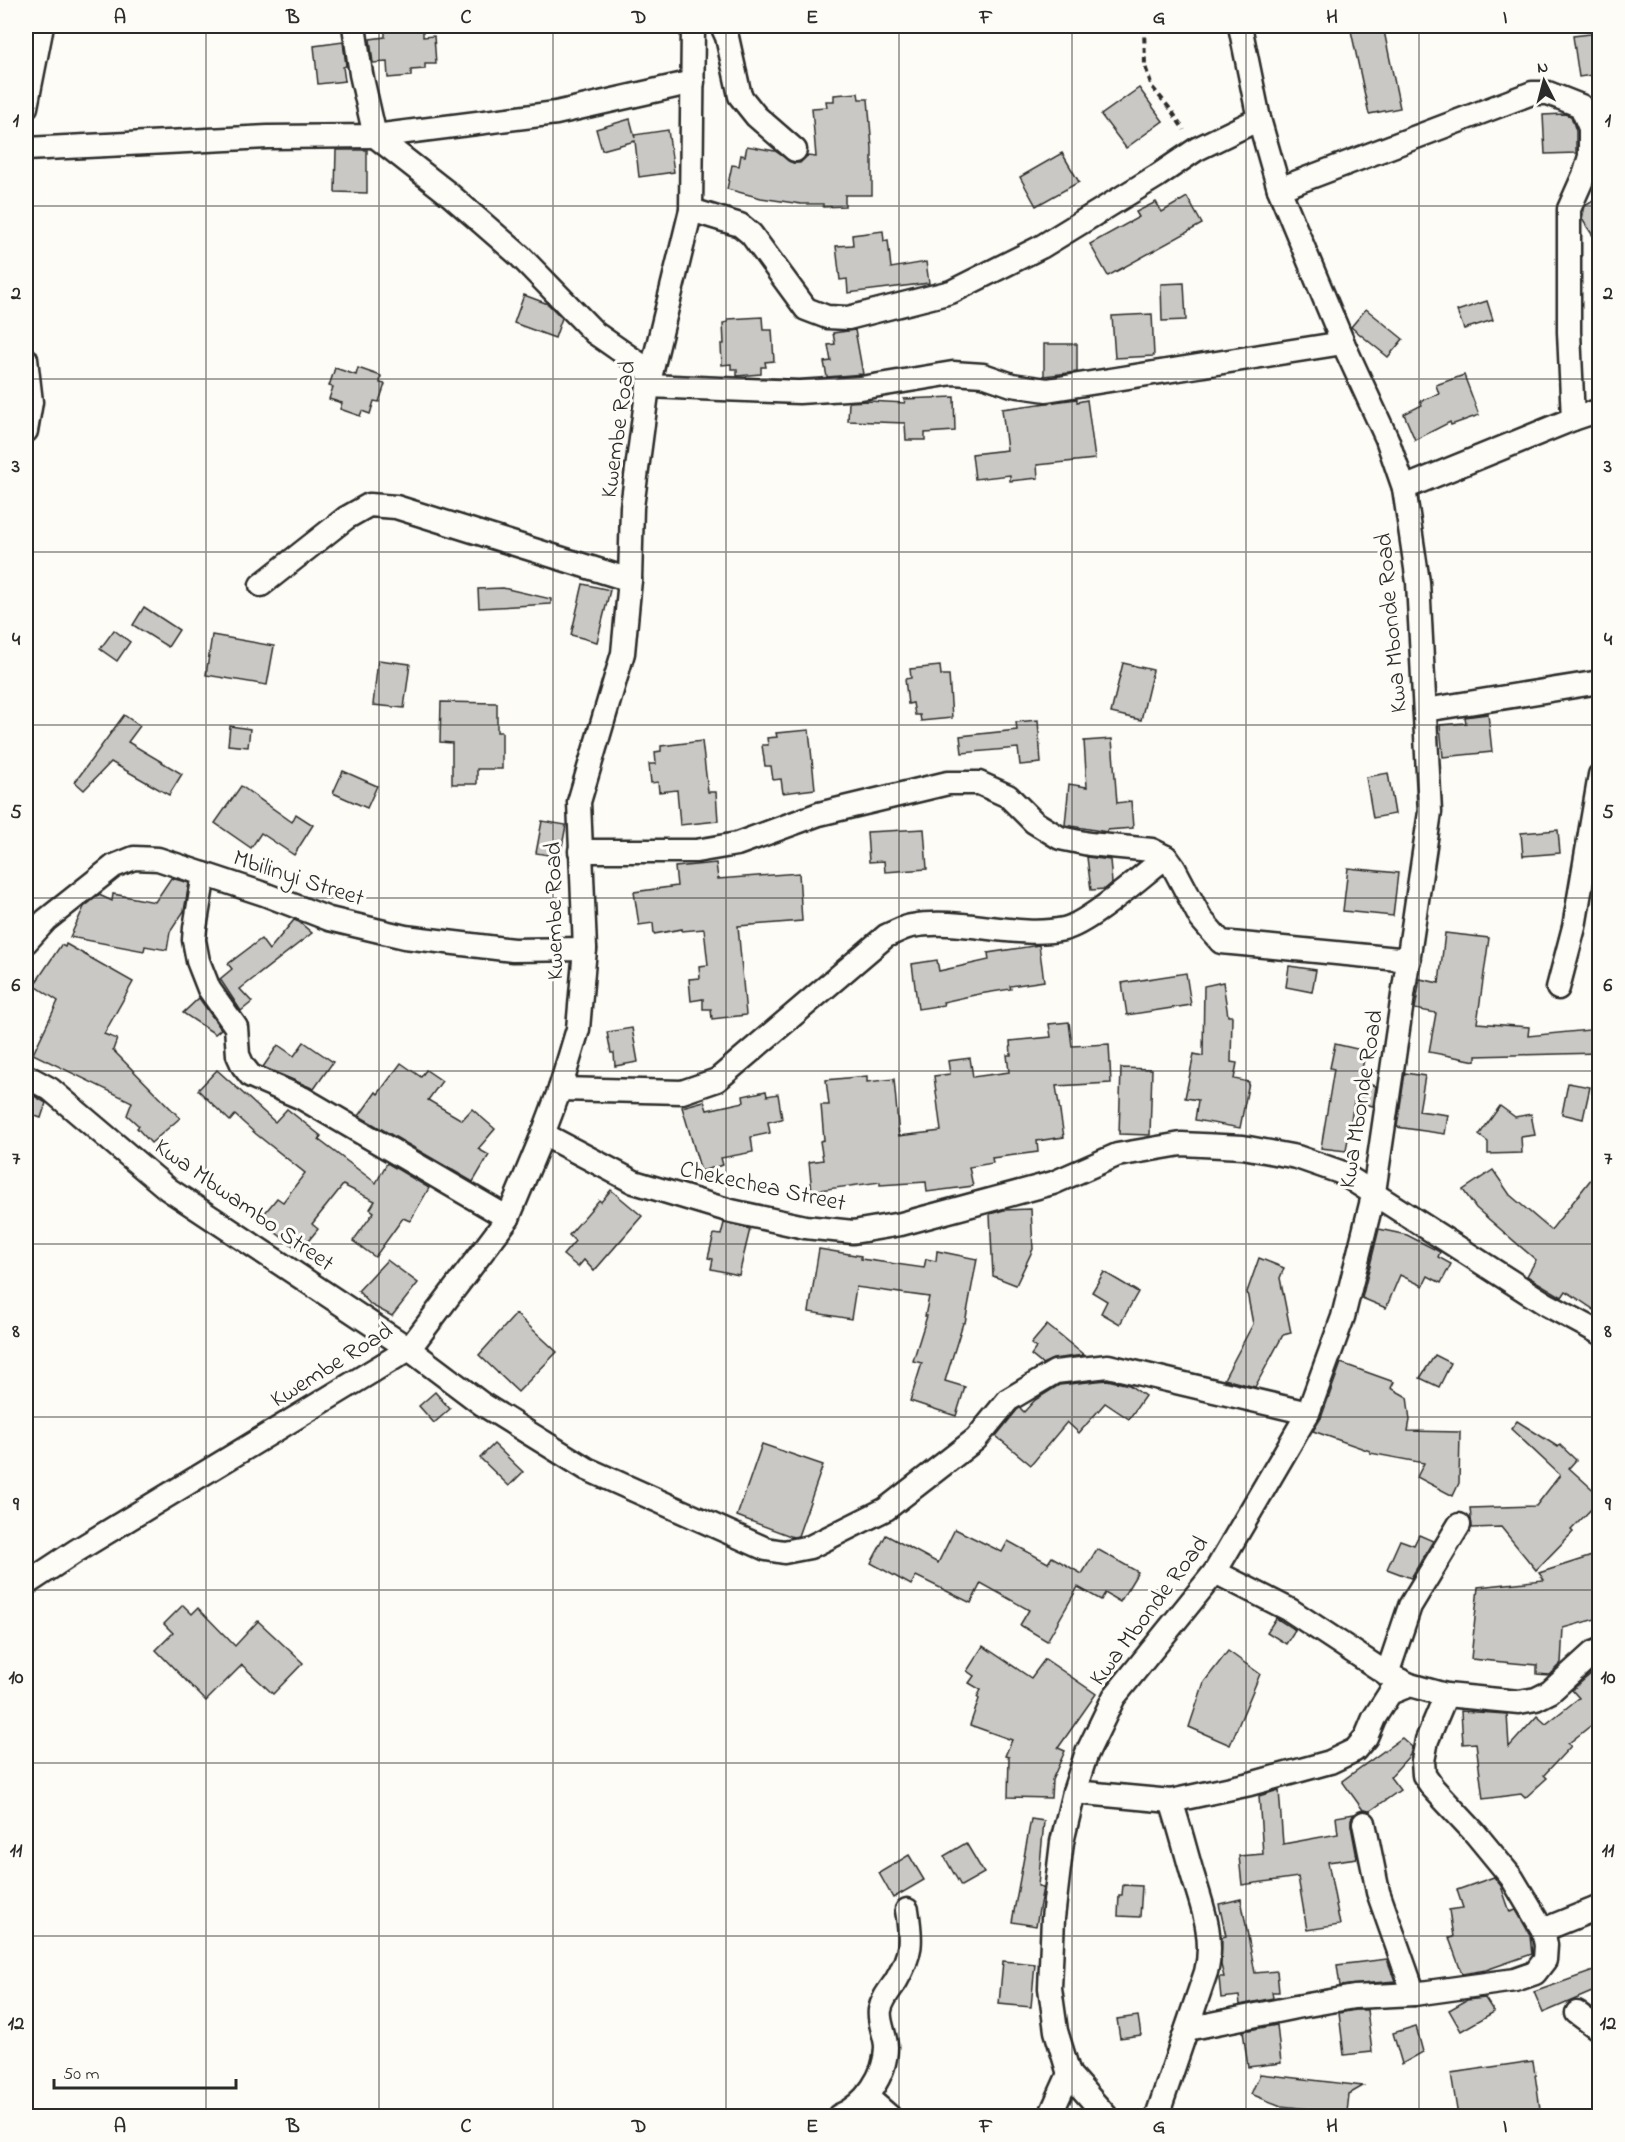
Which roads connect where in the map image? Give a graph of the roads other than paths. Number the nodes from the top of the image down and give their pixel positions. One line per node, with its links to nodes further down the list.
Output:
1 (42, 26): 7 (street)
2 (354, 26): 9 (street)
3 (693, 26): 6 (street, Kwembe Road)
4 (722, 26): 11 (street)
5 (1240, 26): 8 (street, Kwa Mbonde Road)
6 (693, 82): 9 (street); 13 (street, Kwembe Road)
7 (26, 107)
8 (1259, 119): 12 (street, Kwa Mbonde Road); 13 (street)
9 (375, 136): 10 (street); 16 (street)
10 (26, 149)
11 (795, 150)
12 (1279, 189): 14 (street, Kwa Mbonde Road); 18 (street)
13 (691, 210): 16 (street, Kwembe Road)
14 (1343, 343): 16 (street); 20 (street, Kwa Mbonde Road)
15 (26, 359): 19 (street)
16 (649, 379): 21 (street, Kwembe Road)
17 (1599, 410): 18 (street)
18 (1573, 418): 20 (street)
19 (26, 431)
20 (1404, 488): 24 (street, Kwa Mbonde Road)
21 (630, 579): 22 (street); 26 (street, Kwembe Road)
22 (261, 585)
23 (1599, 682): 24 (street)
24 (1425, 710): 32 (street, Kwa Mbonde Road)
25 (1599, 775): 29 (street)
26 (580, 851): 27 (street); 31 (street, Kwembe Road)
27 (1166, 857): 32 (street); 35 (street)
28 (204, 874): 30 (street, Mbilinyi Street); 31 (street, Mbilinyi Street); 38 (street)
29 (1590, 890): 33 (street)
30 (26, 942)
31 (585, 949): 35 (street, Kwembe Road)
32 (1409, 960): 37 (street, Kwa Mbonde Road)
33 (1558, 988)
34 (26, 1076): 40 (street, Kwa Mbwambo Street)
35 (561, 1089): 36 (street, Kwembe Road)
36 (543, 1134): 37 (street, Chekechea Street); 38 (street, Kwembe Road)
37 (1374, 1192): 39 (street, Chekechea Street); 41 (street, Kwa Mbonde Road)
38 (508, 1218): 40 (street, Kwembe Road)
39 (1599, 1334)
40 (409, 1349): 41 (street, Kwa Mbwambo Street); 44 (street, Kwembe Road)
41 (1308, 1413): 43 (street, Kwa Mbonde Road)
42 (1459, 1525): 46 (street)
43 (1215, 1572): 46 (street); 49 (street, Kwa Mbonde Road)
44 (26, 1584)
45 (1599, 1650): 48 (street)
46 (1387, 1674): 47 (street)
47 (1410, 1685): 48 (street); 50 (street)
48 (1446, 1695): 54 (street)
49 (1074, 1792): 50 (street); 59 (street, Kwa Mbonde Road)
50 (1171, 1801): 57 (street)
51 (1364, 1823): 55 (street)
52 (1599, 1907): 54 (street)
53 (907, 1910): 60 (street)
54 (1543, 1930): 55 (street)
55 (1414, 1994): 57 (street)
56 (1577, 2013): 58 (street)
57 (1187, 2029): 65 (street)
58 (1599, 2030)
59 (1069, 2074): 63 (street); 64 (street, Kwa Mbonde Road)
60 (867, 2097): 61 (street); 62 (street)
61 (839, 2116)
62 (889, 2116)
63 (1050, 2116)
64 (1106, 2116)
65 (1157, 2116)

